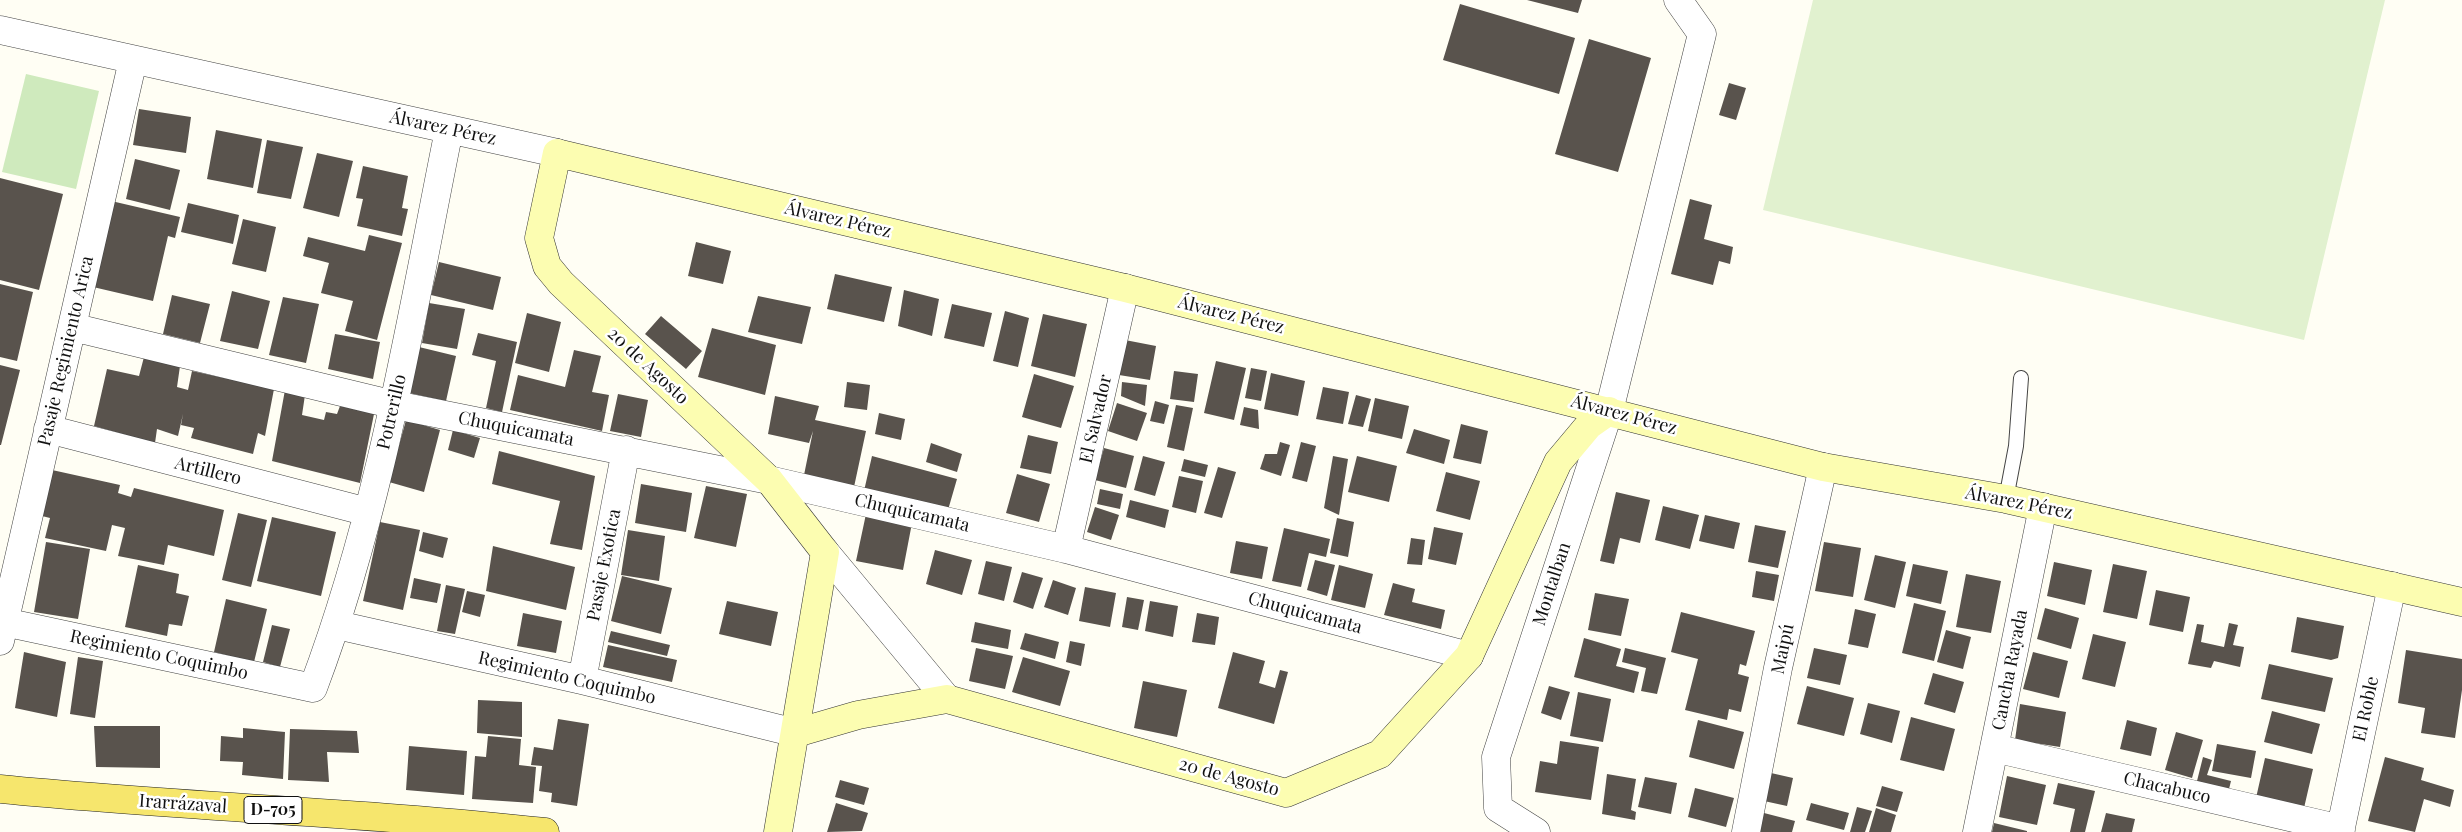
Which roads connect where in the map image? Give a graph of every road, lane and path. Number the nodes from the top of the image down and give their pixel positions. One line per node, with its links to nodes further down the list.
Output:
1 (1678, 0): 10 (street, Montalban)
2 (0, 30): 3 (street, Álvarez Pérez)
3 (133, 60): 4 (street, Álvarez Pérez); 7 (street, Pasaje Regimiento Arica)
4 (449, 130): 5 (street, Álvarez Pérez); 9 (street, Potrerillo)
5 (557, 153): 6 (street, Álvarez Pérez); 14 (street, 20 de Agosto)
6 (1125, 288): 10 (street, Álvarez Pérez); 18 (street, El Salvador)
7 (72, 327): 9 (street, Chuquicamata); 11 (street, Pasaje Regimiento Arica)
8 (2021, 378): 15 (lane)
9 (395, 405): 12 (street, Chuquicamata); 17 (street, Potrerillo)
10 (1609, 410): 13 (street, Álvarez Pérez); 24 (street); 34 (street, Montalban)
11 (48, 430): 17 (street, Artillero); 23 (street, Pasaje Regimiento Arica)
12 (626, 450): 14 (street, Chuquicamata); 25 (street, Pasaje Exotica)
13 (1823, 467): 15 (street, Álvarez Pérez); 35 (street, Maipú)
14 (769, 480): 18 (street, Chuquicamata); 19 (street, 20 de Agosto)
15 (2006, 499): 16 (street, Álvarez Pérez)
16 (2043, 507): 20 (street, Álvarez Pérez); 29 (street, Cancha Rayada)
17 (368, 512): 22 (street, Potrerillo)
18 (1066, 549): 24 (street, Chuquicamata)
19 (825, 552): 27 (street, 20 de Agosto); 28 (street)
20 (2392, 586): 21 (street, Álvarez Pérez); 31 (street, El Roble)
21 (2462, 602)
22 (337, 625): 25 (street, Regimiento Coquimbo); 26 (street, Potrerillo)
23 (2, 632): 26 (street, Regimiento Coquimbo)
24 (1469, 656): 27 (street, 20 de Agosto)
25 (582, 680): 28 (street, Regimiento Coquimbo)
26 (313, 688)
27 (947, 699): 28 (street, 20 de Agosto)
28 (796, 733): 33 (street)
29 (1994, 748): 31 (street, Chacabuco); 36 (street, Cancha Rayada)
30 (0, 789): 32 (main road, Irarrázaval / D-705)
31 (2340, 830)
32 (545, 832)
33 (778, 832)
34 (1536, 832)
35 (1746, 832)
36 (1977, 832)

